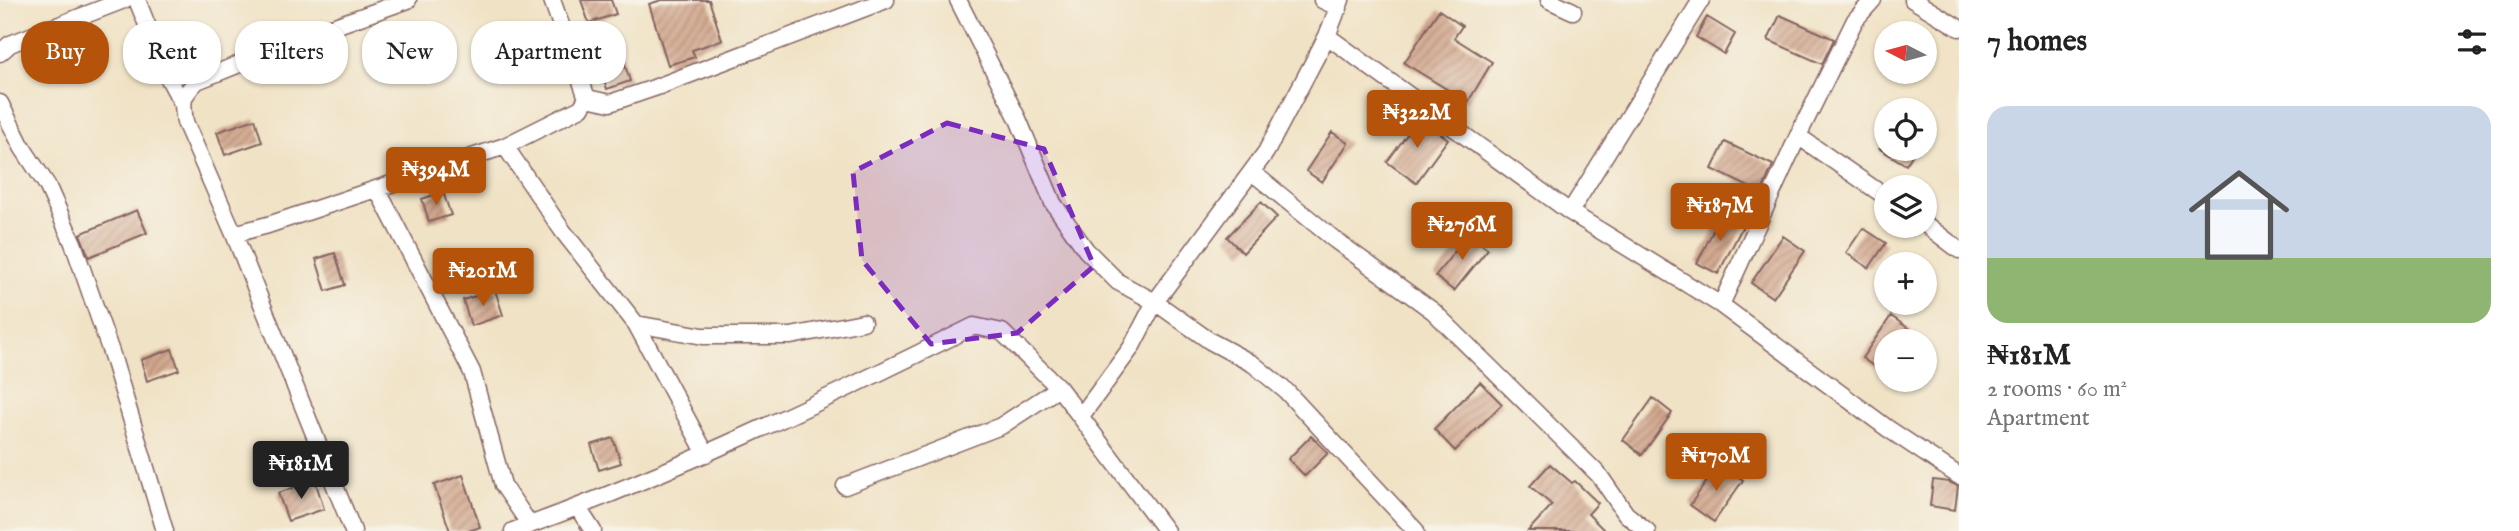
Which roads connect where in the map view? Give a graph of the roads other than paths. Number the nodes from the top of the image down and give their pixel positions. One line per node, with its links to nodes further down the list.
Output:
1 (124, 0): 16 (street)
2 (137, 0): 19 (street)
3 (408, 0): 19 (street)
4 (552, 0): 17 (street)
5 (886, 0): 17 (street)
6 (958, 0): 29 (street)
7 (1322, 0): 12 (street)
8 (1549, 0): 13 (street)
9 (1700, 0): 25 (street)
10 (1873, 0): 20 (street)
11 (1913, 0): 14 (street)
12 (1340, 4): 15 (street)
13 (1573, 11)
14 (1959, 28)
15 (1328, 36): 22 (street); 25 (street)
16 (0, 53)
17 (587, 98): 21 (street)
18 (0, 103): 40 (street)
19 (183, 105): 27 (street)
20 (1798, 136): 24 (street); 30 (street)
21 (505, 146): 23 (street); 32 (street)
22 (1252, 172): 29 (street); 46 (street)
23 (377, 189): 27 (street); 39 (street)
24 (1874, 189)
25 (1570, 212): 30 (street)
26 (1937, 233): 28 (street)
27 (234, 234): 41 (street)
28 (1959, 250)
29 (1155, 302): 34 (street); 45 (street)
30 (1721, 305): 36 (street)
31 (863, 323): 32 (street)
32 (636, 324): 35 (street)
33 (1059, 388): 34 (street); 35 (street); 37 (street)
34 (1081, 416): 44 (street)
35 (706, 454): 38 (street)
36 (1959, 476)
37 (845, 486)
38 (578, 508): 39 (street); 43 (street)
39 (530, 525): 42 (street)
40 (165, 531)
41 (353, 531)
42 (513, 531)
43 (593, 531)
44 (1166, 531)
45 (1416, 531)
46 (1647, 531)

